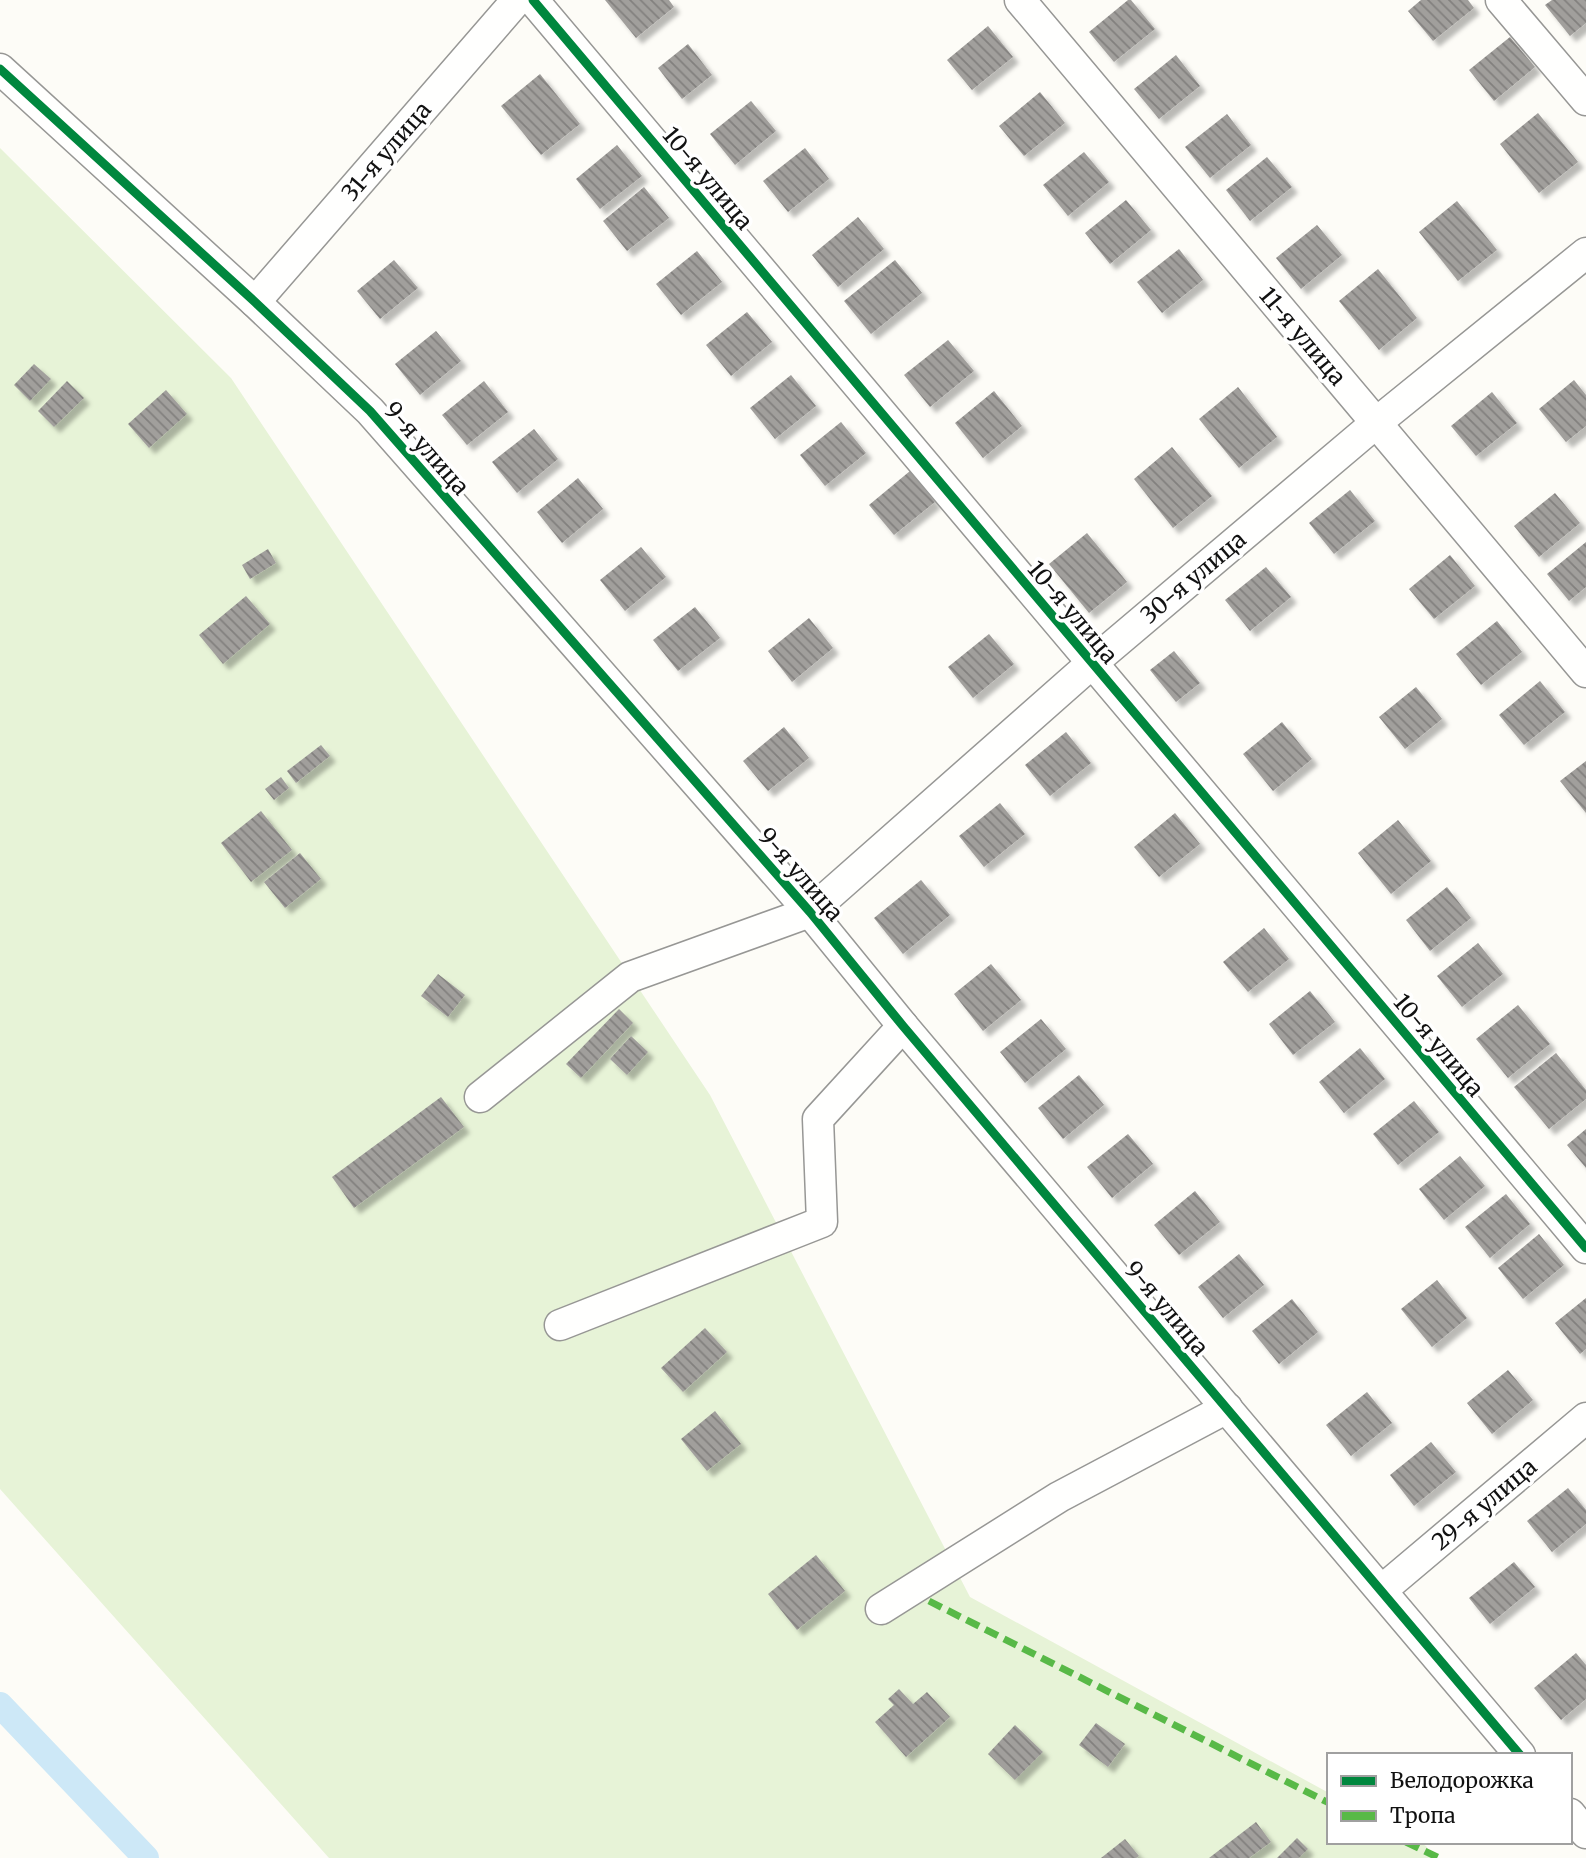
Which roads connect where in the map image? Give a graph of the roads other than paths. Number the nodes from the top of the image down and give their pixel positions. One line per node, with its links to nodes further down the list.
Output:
1 (517, 0): 8 (street, 31-я улица)
2 (533, 0): 10 (street, 10-я улица)
3 (1020, 0): 9 (street, 11-я улица)
4 (1501, 0): 6 (street)
5 (0, 69): 8 (street, 9-я улица)
6 (1586, 100)
7 (1586, 253): 9 (street, 30-я улица)
8 (255, 302): 12 (street, 9-я улица)
9 (1376, 423): 10 (street, 30-я улица); 11 (street, 11-я улица)
10 (1091, 664): 12 (street, 30-я улица); 15 (street, 10-я улица)
11 (1586, 672)
12 (810, 912): 13 (street, 9-я улица); 14 (street)
13 (903, 1027): 16 (street); 17 (street, 9-я улица)
14 (480, 1097)
15 (1586, 1248)
16 (561, 1325)
17 (1227, 1408): 19 (street, 9-я улица); 20 (street)
18 (1586, 1418): 19 (street, 29-я улица)
19 (1381, 1590): 21 (street, 9-я улица)
20 (881, 1609)
21 (1518, 1753)
22 (1572, 1816): 23 (street)
23 (1586, 1833)

